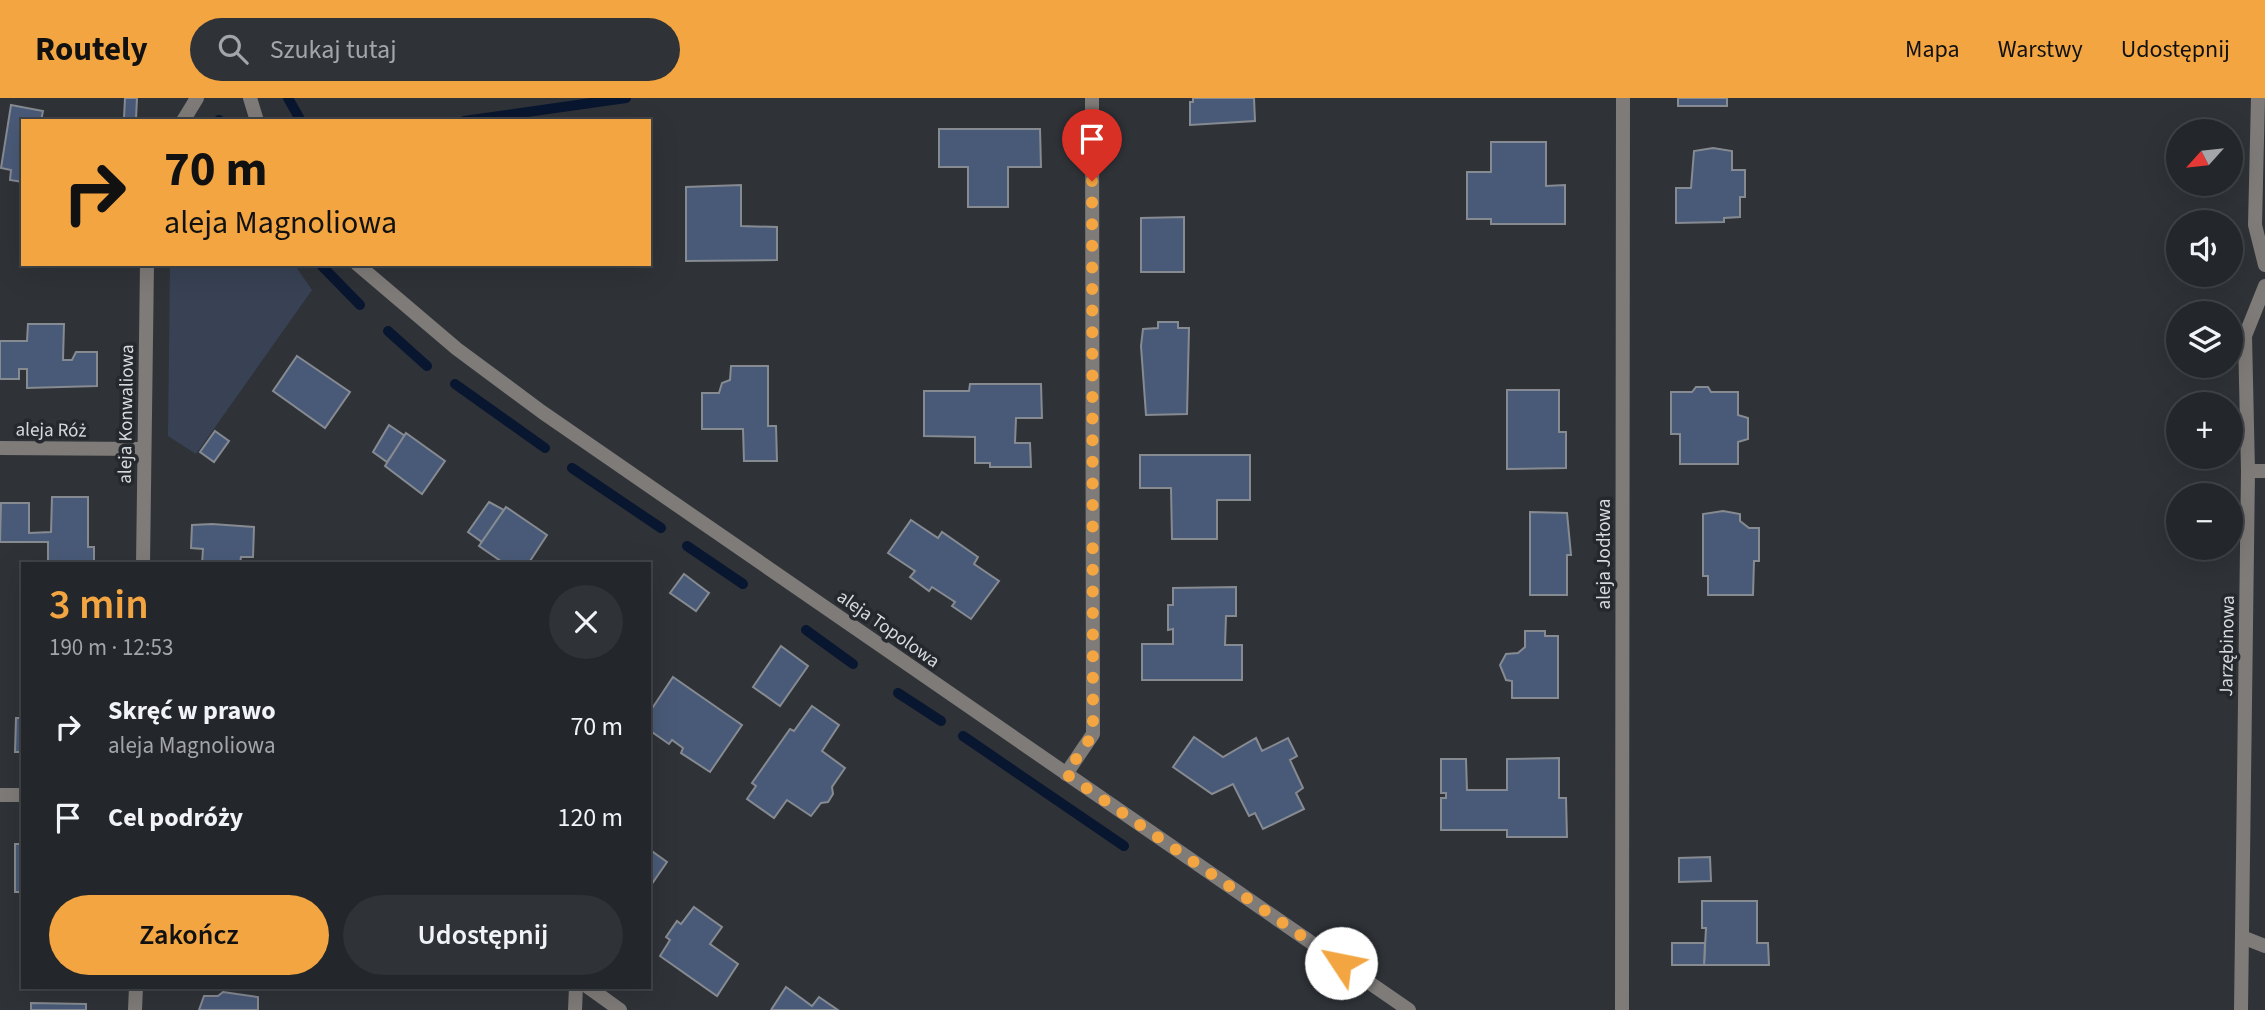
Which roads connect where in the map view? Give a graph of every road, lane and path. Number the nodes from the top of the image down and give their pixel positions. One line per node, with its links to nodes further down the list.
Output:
1 (197, 98): 6 (street)
2 (250, 98): 7 (street)
3 (1092, 98): 17 (street)
4 (1623, 98): 29 (street, aleja Jodłowa)
5 (2258, 98): 8 (street)
6 (184, 119)
7 (256, 119)
8 (2265, 265)
9 (147, 266): 13 (street, aleja Konwaliowa)
10 (359, 266): 17 (street, aleja Topolowa)
11 (2265, 286): 14 (street, Jarzębinowa)
12 (0, 448): 13 (street, aleja Róż)
13 (143, 449): 16 (street, aleja Konwaliowa)
14 (2248, 471): 15 (street); 20 (street, Jarzębinowa)
15 (2265, 471)
16 (143, 562)
17 (1066, 774): 28 (street, aleja Topolowa)
18 (0, 795): 19 (street)
19 (21, 795)
20 (2242, 937): 21 (street); 30 (street, Jarzębinowa)
21 (2265, 946)
22 (136, 989): 25 (street)
23 (576, 989): 26 (street)
24 (591, 989): 27 (street)
25 (135, 1010)
26 (575, 1010)
27 (620, 1010)
28 (1409, 1010)
29 (1622, 1010)
30 (2241, 1010)

